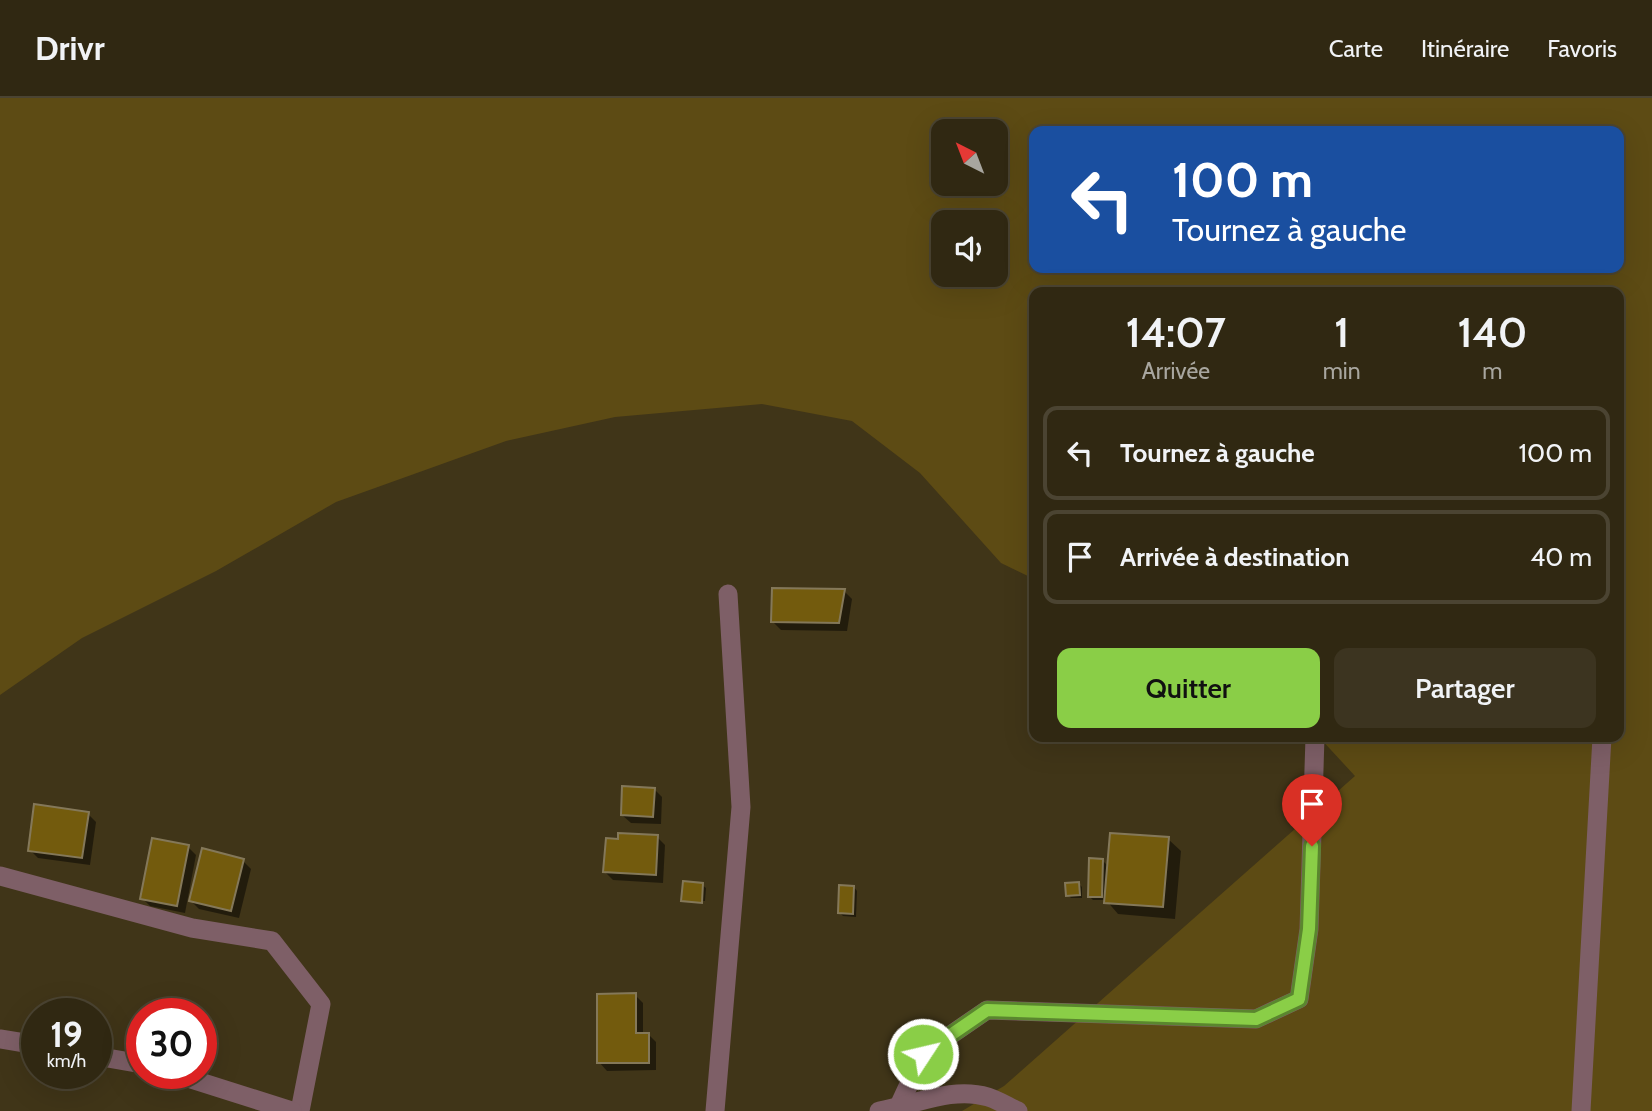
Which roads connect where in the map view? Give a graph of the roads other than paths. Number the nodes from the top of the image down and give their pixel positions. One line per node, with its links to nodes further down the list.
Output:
1 (728, 594): 11 (street)
2 (1315, 742): 8 (street)
3 (1602, 742): 13 (street)
4 (0, 876): 10 (street)
5 (0, 1039): 6 (street)
6 (21, 1042)
7 (217, 1087): 9 (street)
8 (889, 1110): 12 (street)
9 (292, 1111)
10 (300, 1111)
11 (715, 1111)
12 (1018, 1111)
13 (1581, 1111)

